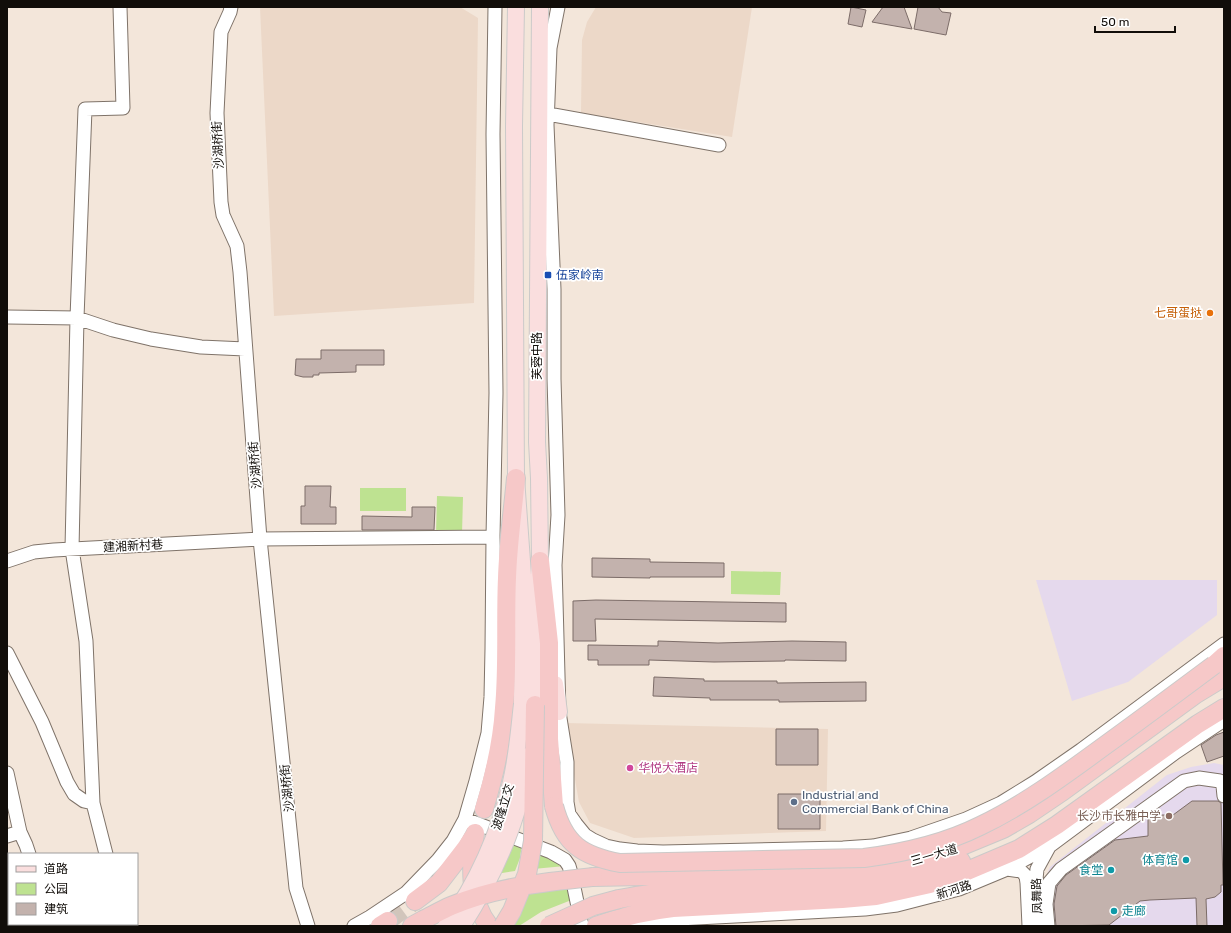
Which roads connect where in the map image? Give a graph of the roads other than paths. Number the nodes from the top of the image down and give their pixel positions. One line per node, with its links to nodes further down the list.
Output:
1 (120, 7): 10 (street)
2 (230, 7): 11 (street, 沙湖桥街)
3 (495, 7): 13 (street)
4 (516, 7): 12 (main road, 芙蓉中路)
5 (540, 7): 17 (main road, 芙蓉中路)
6 (558, 7): 7 (street)
7 (548, 114): 8 (street); 25 (street)
8 (719, 145)
9 (7, 316): 10 (street)
10 (77, 318): 11 (street); 15 (street)
11 (245, 349): 14 (street, 沙湖桥街)
12 (516, 478): 23 (main road, 芙蓉中路); 30 (highway)
13 (493, 537): 14 (street, 建湘新村巷); 32 (street)
14 (260, 539): 15 (street, 建湘新村巷); 47 (street, 沙湖桥街)
15 (72, 549): 16 (street, 建湘新村巷); 29 (street)
16 (7, 561)
17 (540, 561): 18 (highway); 23 (main road, 芙蓉中路)
18 (549, 643): 25 (main road); 40 (highway, bridge)
19 (1224, 644): 34 (street)
20 (7, 653): 29 (street)
21 (1221, 666): 31 (highway, bridge); 39 (highway, 三一大道)
22 (1224, 690): 39 (highway, 三一大道)
23 (528, 704): 49 (main road, 波隆立交, bridge); 50 (main road, 波隆立交, bridge); 52 (highway, bridge)
24 (1224, 708): 42 (highway)
25 (559, 712): 34 (street)
26 (1224, 720): 36 (street, 新河路)
27 (7, 773): 33 (street)
28 (1224, 796): 59 (street)
29 (93, 803): 38 (street)
30 (484, 809)
31 (989, 821): 39 (highway, bridge); 40 (highway, bridge)
32 (470, 826): 41 (street); 45 (highway); 48 (street); 51 (highway)
33 (20, 832): 35 (street); 37 (street)
34 (585, 835): 41 (street)
35 (7, 836)
36 (1051, 845): 42 (street, 新河路); 58 (street, 凤舞路)
37 (29, 853)
38 (106, 853)
39 (959, 855): 42 (highway); 43 (highway, 三一大道)
40 (864, 858): 43 (highway, bridge)
41 (565, 860): 54 (street)
42 (1005, 863): 44 (highway); 56 (street, 新河路); 57 (street, 凤舞路)
43 (910, 869): 44 (highway); 46 (highway, 三一大道, bridge); 53 (highway, 三一大道, bridge)
44 (873, 896): 55 (highway)
45 (415, 901)
46 (417, 924)
47 (308, 926)
48 (354, 926)
49 (446, 926)
50 (462, 926)
51 (489, 926)
52 (503, 926)
53 (549, 926)
54 (582, 926)
55 (596, 926)
56 (636, 926)
57 (1029, 926)
58 (1038, 926)
59 (1048, 926)

